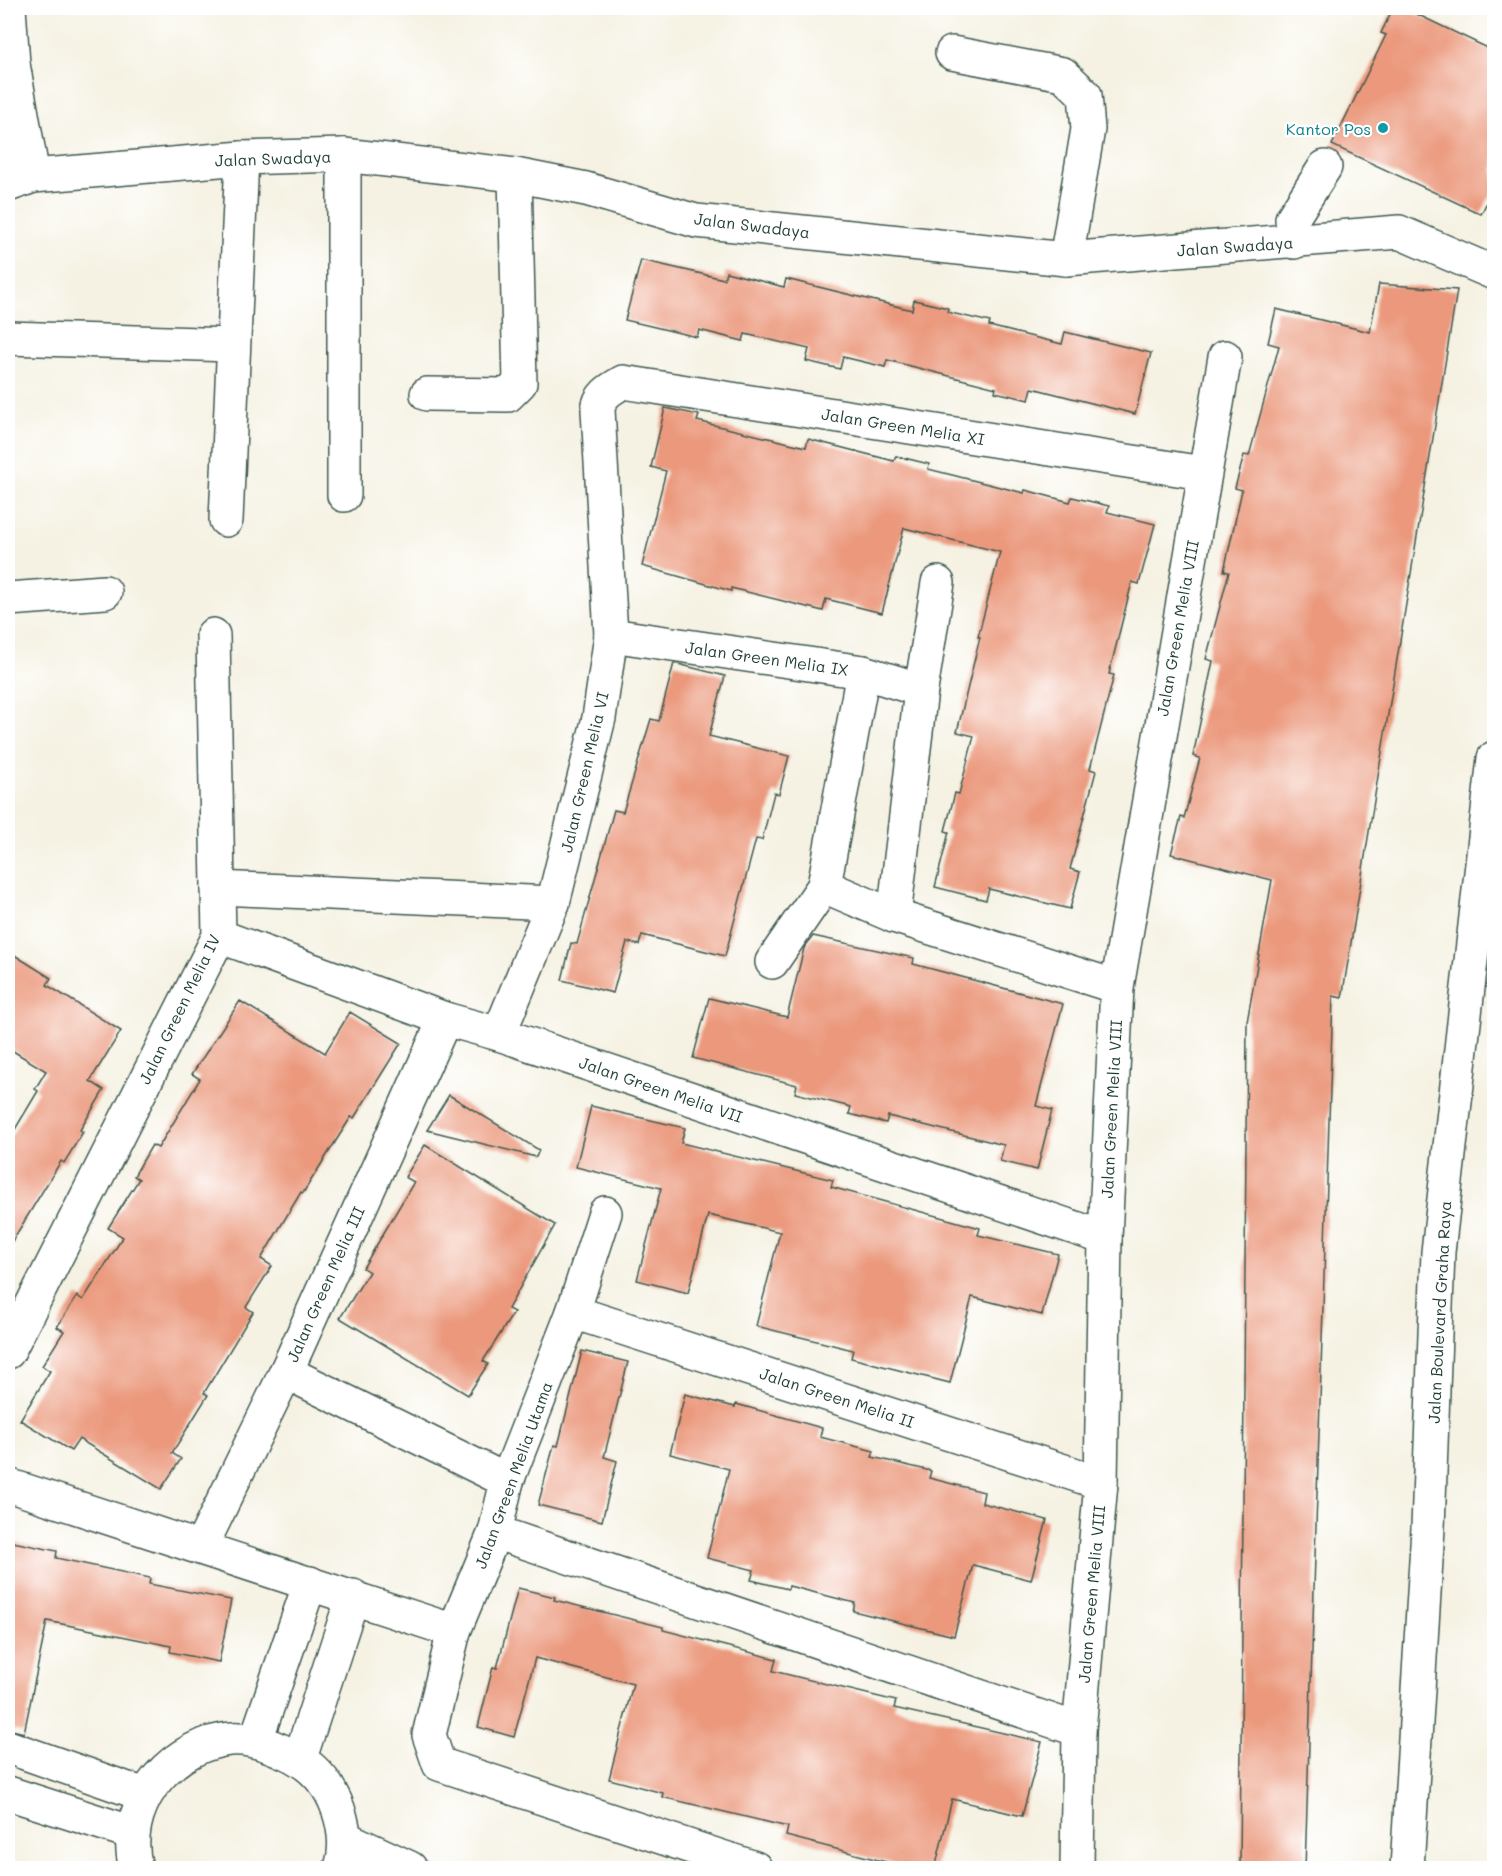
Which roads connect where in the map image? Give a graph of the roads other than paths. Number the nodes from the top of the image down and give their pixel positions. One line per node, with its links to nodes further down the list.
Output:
1 (9, 8): 3 (street)
2 (952, 53): 10 (street)
3 (10, 65): 8 (street)
4 (344, 155): 5 (street, Jalan Swadaya); 7 (street, Jalan Swadaya); 18 (street)
5 (242, 158): 8 (street, Jalan Swadaya); 13 (street)
6 (1325, 167): 9 (street)
7 (515, 175): 10 (street, Jalan Swadaya); 16 (street)
8 (20, 180)
9 (1294, 242): 10 (street, Jalan Swadaya); 11 (street, Jalan Swadaya)
10 (1066, 259)
11 (1494, 273)
12 (8, 338): 13 (street)
13 (232, 345): 19 (street)
14 (1225, 357): 17 (street, Jalan Green Melia VIII)
15 (606, 393): 17 (street, Jalan Green Melia XI); 24 (street, Jalan Green Melia VI)
16 (427, 394)
17 (1203, 474): 34 (street, Jalan Green Melia VIII)
18 (344, 495)
19 (226, 520)
20 (938, 583): 26 (street)
21 (105, 592): 22 (street)
22 (8, 599)
23 (213, 635): 29 (street, Jalan Green Melia IV)
24 (611, 635): 25 (street, Jalan Green Melia IX); 30 (street, Jalan Green Melia VI)
25 (863, 672): 26 (street, Jalan Green Melia IX); 28 (street)
26 (921, 690): 31 (street)
27 (1494, 758): 62 (street, Jalan Boulevard Graha Raya)
28 (824, 886): 31 (street); 33 (street)
29 (218, 888): 30 (street); 32 (street, Jalan Green Melia IV)
30 (553, 903): 36 (street, Jalan Green Melia VI)
31 (894, 916): 34 (street)
32 (219, 936): 35 (street, Jalan Green Melia VII); 40 (street, Jalan Green Melia IV)
33 (772, 962)
34 (1117, 987): 38 (street, Jalan Green Melia VIII)
35 (445, 1019): 36 (street, Jalan Green Melia VII); 41 (street, Jalan Green Melia III)
36 (499, 1034): 38 (street, Jalan Green Melia VII)
37 (605, 1214): 39 (street, Jalan Green Melia Utama)
38 (1105, 1238): 43 (street, Jalan Green Melia VIII)
39 (573, 1312): 42 (street, Jalan Green Melia Utama); 43 (street, Jalan Green Melia II)
40 (8, 1352)
41 (285, 1372): 42 (street); 46 (street, Jalan Green Melia III)
42 (507, 1481): 45 (street, Jalan Green Melia Utama)
43 (1101, 1483): 50 (street, Jalan Green Melia VIII)
44 (8, 1485): 46 (street)
45 (495, 1532): 49 (street, Jalan Green Melia Utama); 50 (street)
46 (201, 1547): 47 (street)
47 (310, 1583): 48 (street); 51 (street)
48 (353, 1596): 49 (street); 53 (street)
49 (454, 1630): 60 (street, Jalan Green Melia Utama)
50 (1079, 1730): 61 (street, Jalan Green Melia VIII)
51 (256, 1740): 53 (street); 55 (street)
52 (8, 1747): 55 (street)
53 (300, 1758): 57 (street)
54 (8, 1793): 56 (street)
55 (145, 1795): 56 (street)
56 (133, 1833): 58 (street)
57 (343, 1853): 59 (street)
58 (136, 1869)
59 (410, 1869)
60 (755, 1869)
61 (1077, 1869)
62 (1407, 1869)

